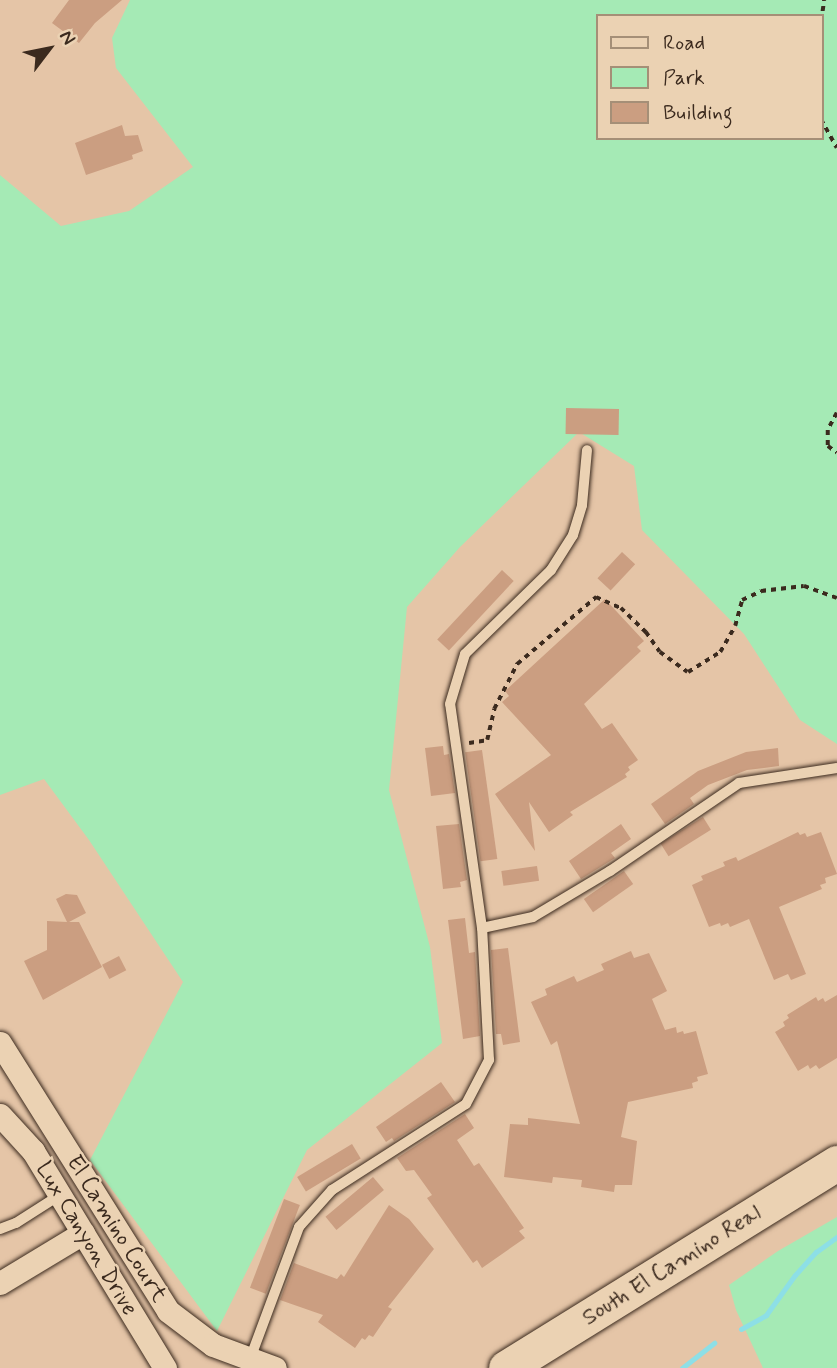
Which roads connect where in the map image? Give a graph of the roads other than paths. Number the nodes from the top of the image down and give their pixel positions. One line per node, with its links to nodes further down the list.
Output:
1 (587, 450): 3 (lane)
2 (837, 768): 3 (lane)
3 (482, 928): 11 (lane)
4 (0, 1042): 11 (street, El Camino Court)
5 (0, 1115): 7 (street, Lux Canyon Drive)
6 (837, 1163): 14 (main road, South El Camino Real)
7 (60, 1195): 8 (lane); 9 (street, Lux Canyon Drive)
8 (0, 1229)
9 (83, 1233): 10 (street); 12 (street, Lux Canyon Drive)
10 (0, 1283)
11 (250, 1359): 13 (street, El Camino Court)
12 (165, 1368)
13 (275, 1368)
14 (506, 1368)

